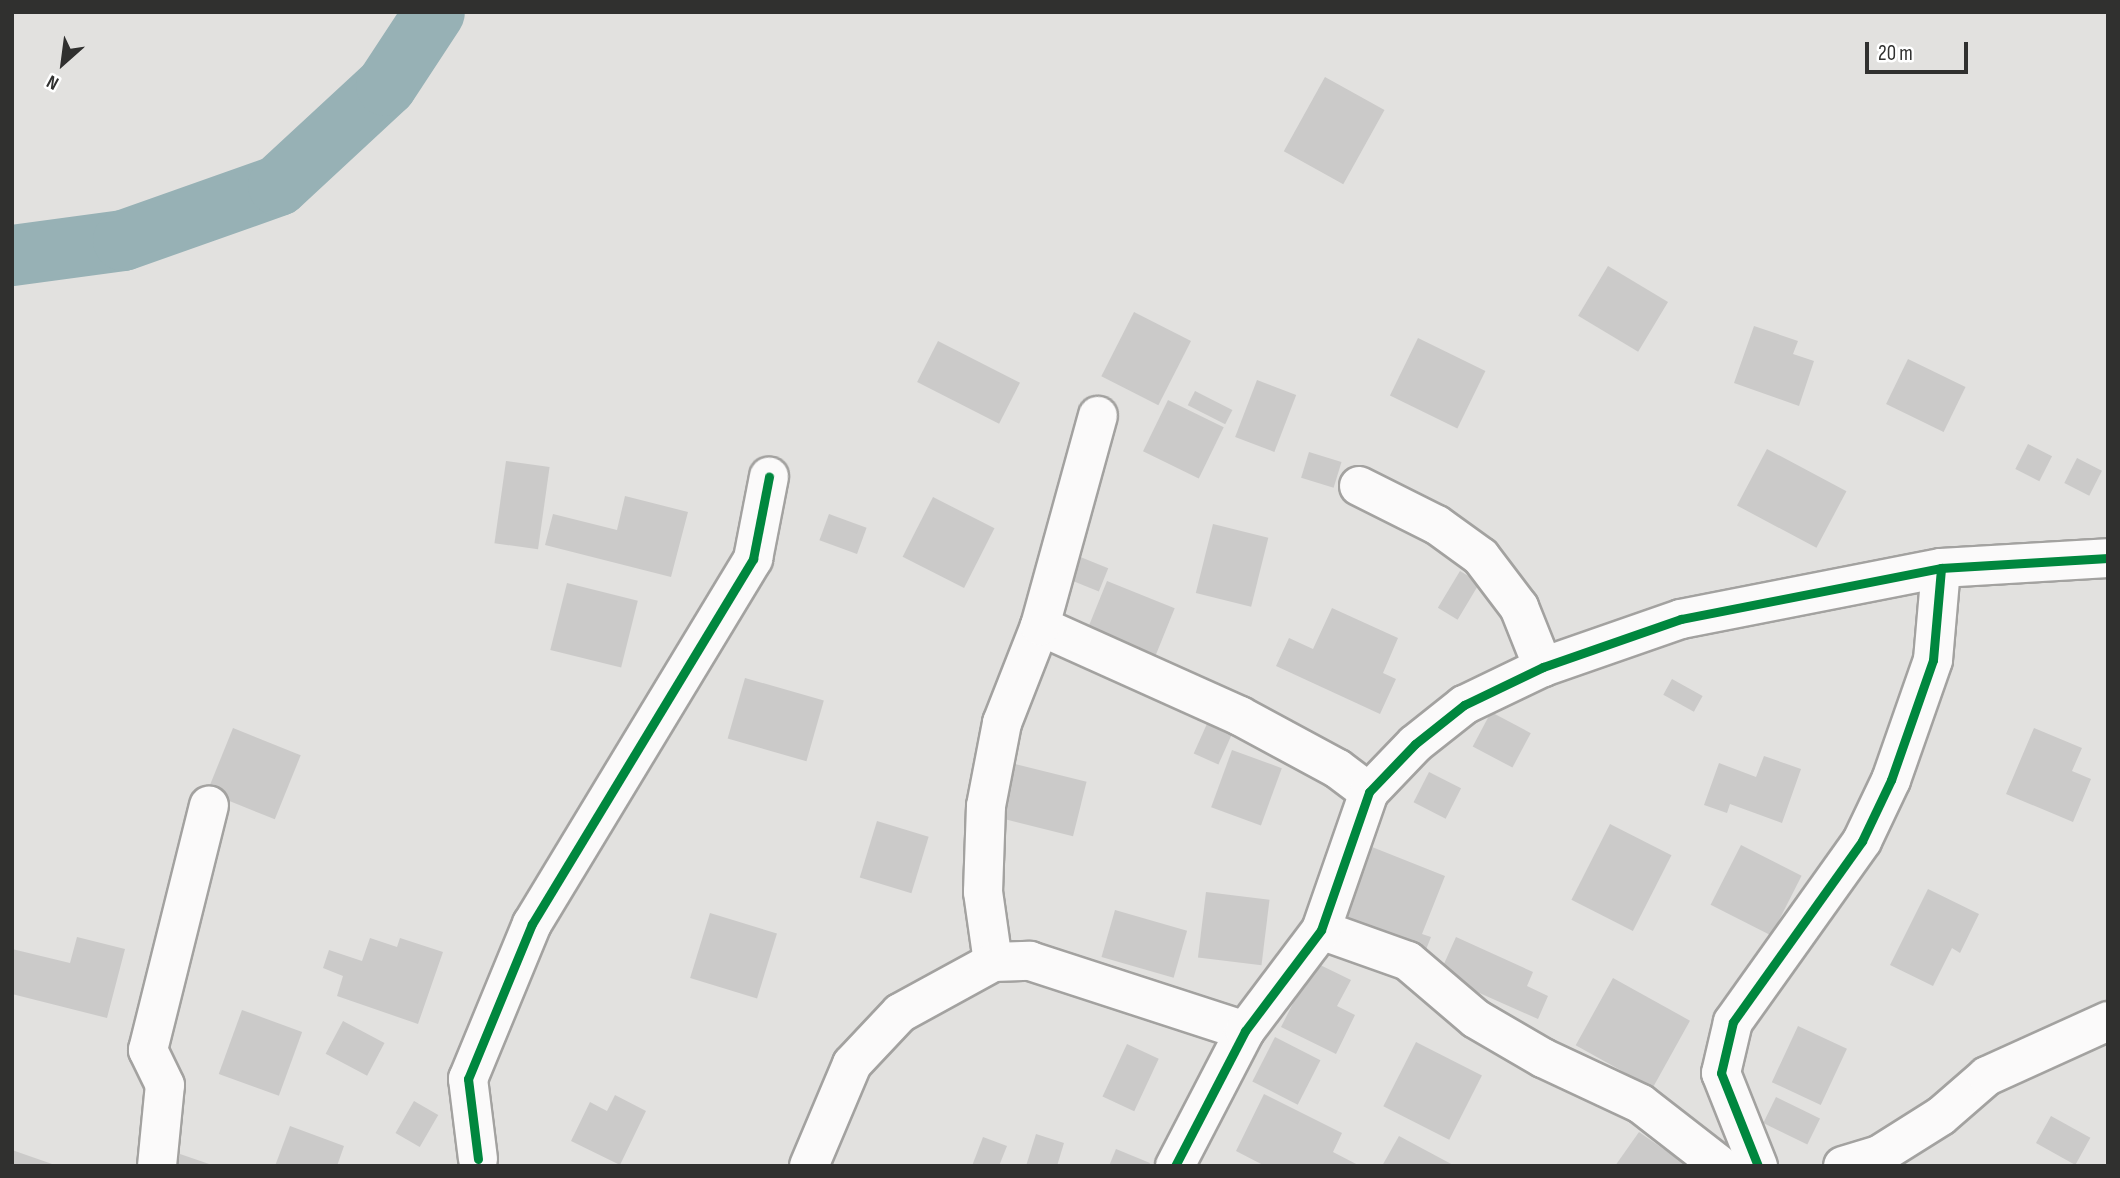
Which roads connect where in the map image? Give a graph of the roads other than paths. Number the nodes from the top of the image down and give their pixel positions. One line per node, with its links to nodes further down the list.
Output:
1 (1098, 416): 6 (street)
2 (769, 477): 14 (street)
3 (1359, 486): 7 (street)
4 (2108, 558): 5 (street)
5 (1941, 568): 7 (street); 19 (street)
6 (1040, 626): 8 (street); 11 (street)
7 (1543, 667): 8 (street)
8 (1369, 792): 10 (street)
9 (209, 806): 15 (street)
10 (1321, 930): 13 (street); 18 (street)
11 (993, 962): 13 (street); 16 (street)
12 (2108, 1021): 20 (street)
13 (1245, 1031): 17 (street)
14 (481, 1163)
15 (157, 1166)
16 (809, 1166)
17 (1175, 1166)
18 (1721, 1166)
19 (1758, 1166)
20 (1843, 1166)

